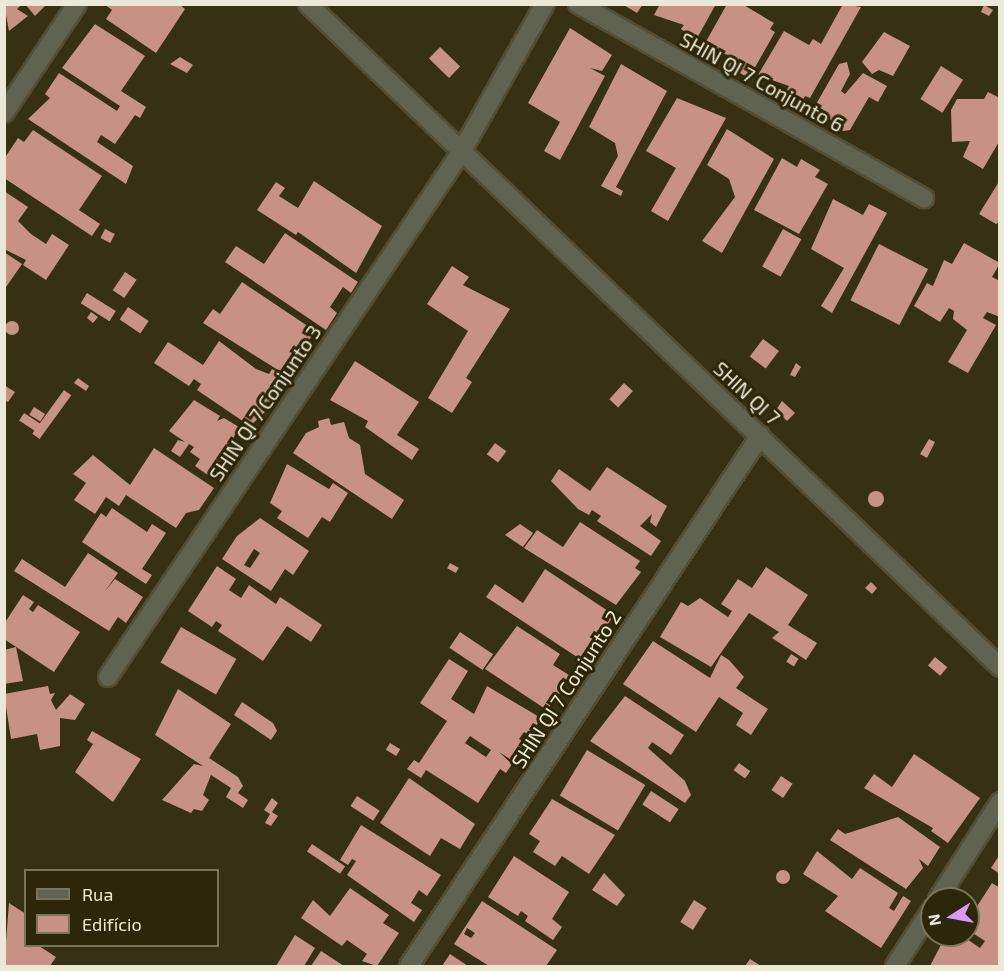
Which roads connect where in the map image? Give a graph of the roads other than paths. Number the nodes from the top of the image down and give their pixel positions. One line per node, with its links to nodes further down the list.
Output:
1 (77, 4): 5 (street)
2 (308, 4): 6 (street, SHIN QI 7)
3 (545, 4): 6 (street)
4 (578, 4): 7 (street, SHIN QI 7 Conjunto 6)
5 (4, 113)
6 (460, 154): 8 (street, SHIN QI 7); 10 (street, SHIN QI 7 Conjunto 3)
7 (924, 198)
8 (760, 436): 9 (street, SHIN QI 7); 14 (street, SHIN QI 7 Conjunto 2)
9 (999, 667)
10 (108, 677)
11 (999, 802): 12 (street)
12 (946, 887)
13 (920, 927): 15 (street)
14 (409, 966)
15 (895, 966)

